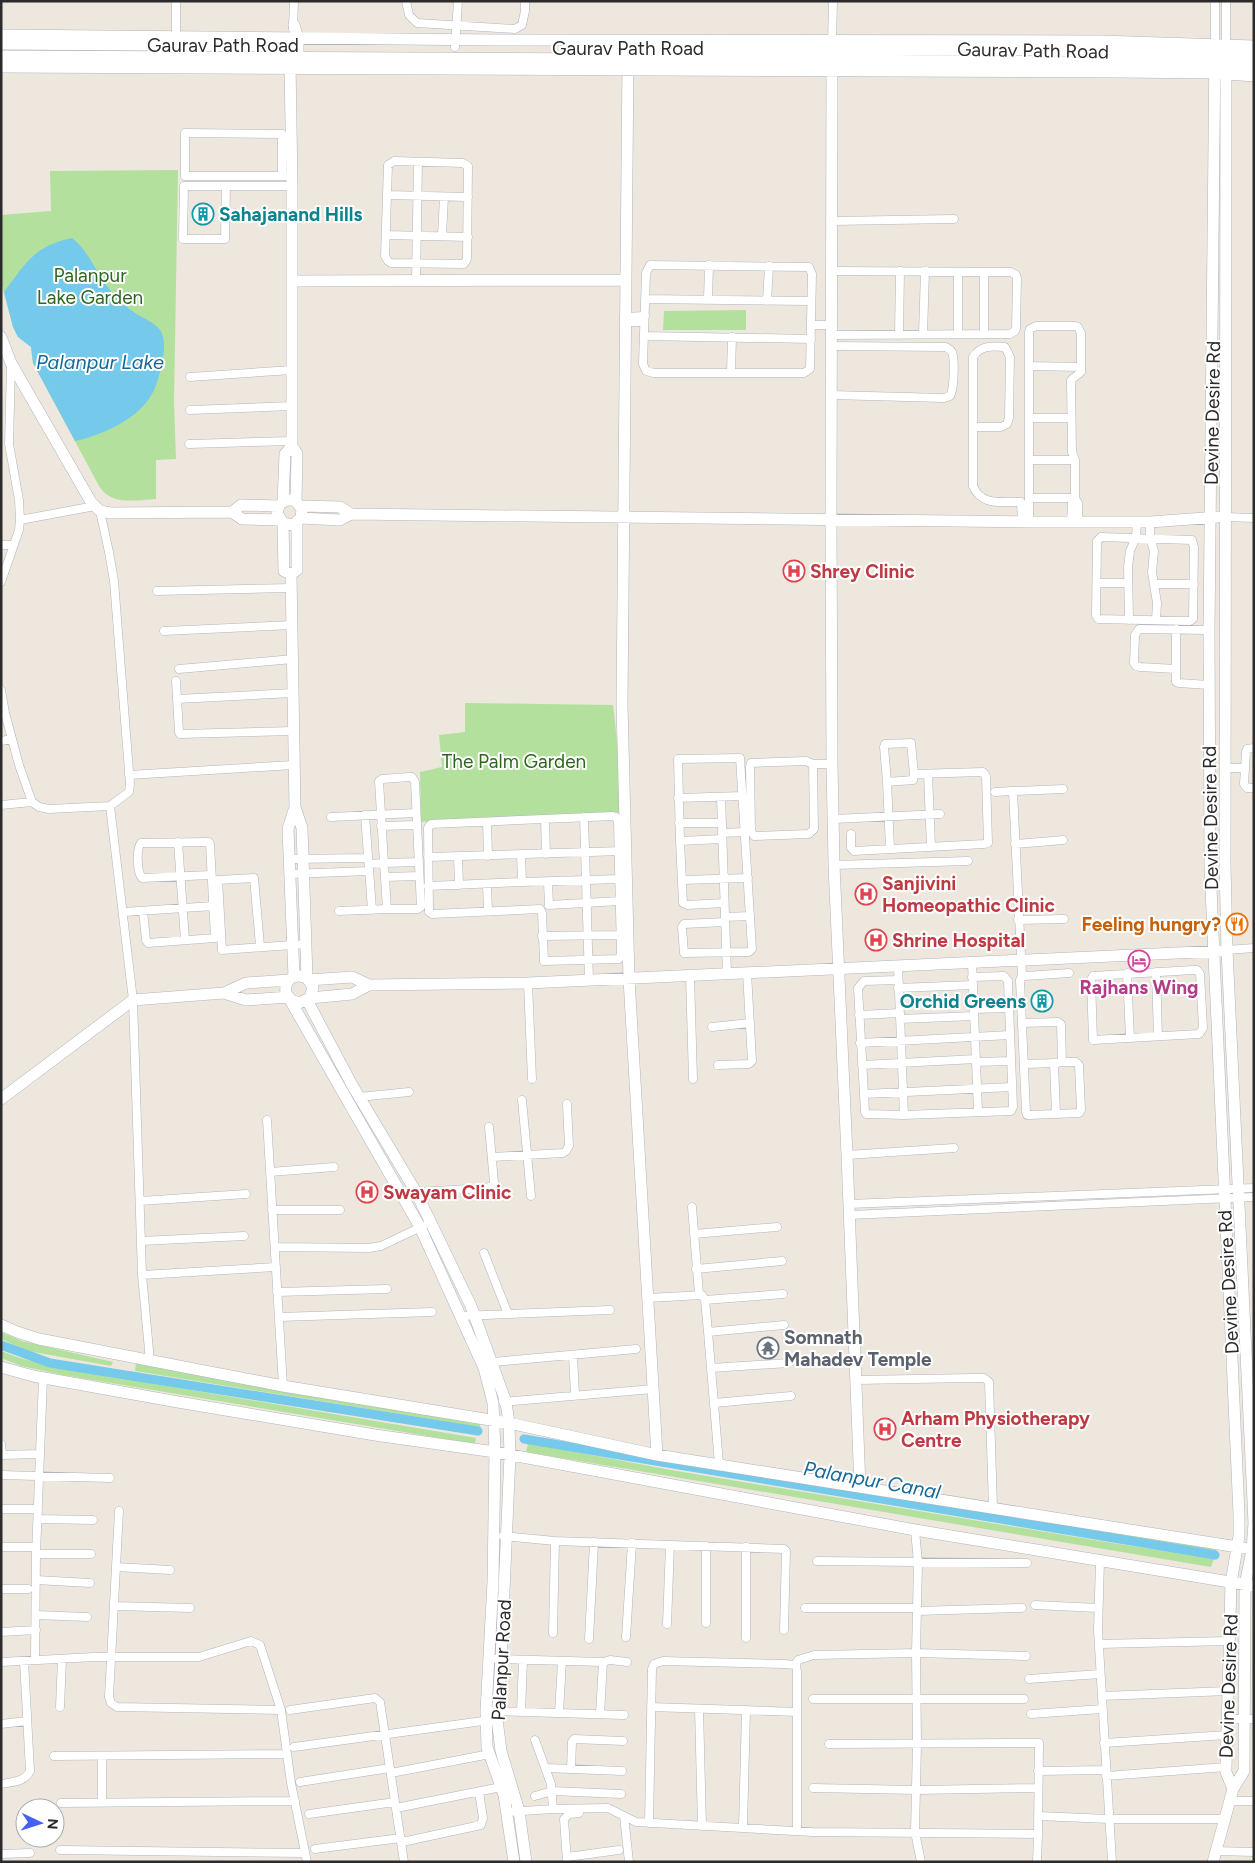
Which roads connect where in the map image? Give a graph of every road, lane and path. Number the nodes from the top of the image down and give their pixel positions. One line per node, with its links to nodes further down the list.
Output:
1 (176, 1): 12 (street)
2 (294, 1): 9 (street)
3 (406, 1): 10 (street)
4 (458, 1): 10 (street)
5 (525, 1): 10 (street)
6 (833, 1): 17 (street)
7 (1216, 1): 20 (street)
8 (1226, 1): 20 (street)
9 (294, 25): 13 (street)
10 (456, 26): 14 (street)
11 (1, 35): 12 (street)
12 (176, 41): 13 (street, Gaurav Path Road); 15 (street, Gaurav Path Road)
13 (295, 42): 14 (street, Gaurav Path Road); 21 (street)
14 (454, 43): 17 (street, Gaurav Path Road)
15 (1, 44)
16 (1254, 46): 20 (street)
17 (832, 55): 20 (street, Gaurav Path Road); 20 (street); 22 (street, Gaurav Path Road); 34 (street)
18 (1254, 55): 20 (street, Gaurav Path Road)
19 (1, 56): 21 (street, Gaurav Path Road)
20 (1221, 59): 23 (street, Gaurav Path Road); 25 (street); 90 (street, Devine Desire Rd); 91 (street, Devine Desire Rd)
21 (294, 63): 22 (street, Gaurav Path Road); 24 (street); 27 (street)
22 (628, 65): 47 (street)
23 (1254, 65)
24 (1, 67)
25 (1254, 76)
26 (418, 162): 29 (street); 30 (street); 32 (street)
27 (289, 180): 27 (street); 28 (street); 48 (street)
28 (226, 186): 28 (street)
29 (387, 195): 30 (street); 35 (street)
30 (418, 196): 31 (street); 36 (street)
31 (444, 197): 32 (street); 37 (street)
32 (468, 198): 38 (street)
33 (954, 219): 34 (street)
34 (832, 221): 42 (street)
35 (386, 234): 36 (street); 39 (street)
36 (417, 236): 37 (street); 39 (street)
37 (442, 236): 38 (street)
38 (468, 237): 39 (street)
39 (416, 264): 49 (street)
40 (709, 265): 41 (street); 50 (street); 51 (street)
41 (769, 266): 52 (street); 53 (street)
42 (832, 271): 43 (street); 57 (street)
43 (900, 271): 44 (street); 61 (street)
44 (925, 271): 45 (street); 58 (street)
45 (958, 272): 46 (street); 59 (street)
46 (984, 272): 60 (street); 60 (street)
47 (625, 280): 49 (street); 55 (street)
48 (292, 281): 49 (street); 69 (street)
49 (416, 281)
50 (645, 299): 51 (street); 54 (street)
51 (708, 300): 52 (street)
52 (768, 301): 53 (street)
53 (811, 301): 56 (street)
54 (644, 319): 55 (street); 62 (street)
55 (624, 320): 89 (street)
56 (811, 323): 57 (street); 65 (street)
57 (831, 331): 61 (street); 72 (street); 72 (street)
58 (922, 334): 59 (street); 61 (street)
59 (958, 334): 60 (street)
60 (984, 334)
61 (899, 335)
62 (644, 336): 64 (street); 70 (street)
63 (1, 337): 66 (street)
64 (732, 337): 65 (street); 70 (street)
65 (811, 338): 70 (street)
66 (6, 357): 80 (street); 86 (street)
67 (1029, 366): 68 (street); 68 (street); 75 (street)
68 (1081, 367): 76 (street)
69 (292, 370): 71 (street); 73 (street)
70 (731, 373)
71 (190, 377)
72 (831, 395): 93 (street)
73 (292, 406): 74 (street); 79 (street)
74 (190, 410)
75 (1029, 418): 76 (street); 81 (street)
76 (1071, 418): 82 (street)
77 (973, 427): 77 (street); 96 (street)
78 (189, 444): 79 (street)
79 (292, 444): 85 (street); 88 (street)
80 (5, 446): 94 (street)
81 (1029, 460): 82 (street); 83 (street)
82 (1075, 460): 84 (street)
83 (1029, 498): 84 (street); 96 (street)
84 (1075, 498): 97 (street)
85 (281, 504): 87 (street); 88 (street); 95 (street)
86 (97, 509): 87 (street); 94 (street); 137 (street)
87 (232, 512): 95 (street)
88 (299, 512): 89 (street); 95 (street); 104 (street)
89 (623, 516): 93 (street); 174 (street)
90 (1211, 517): 91 (street); 99 (street); 116 (street, Devine Desire Rd)
91 (1225, 517): 92 (street); 133 (street, Devine Desire Rd)
92 (1254, 518)
93 (831, 519): 96 (street); 131 (street)
94 (20, 520): 103 (street)
95 (281, 522): 104 (street)
96 (1026, 522): 97 (street)
97 (1074, 522): 98 (street)
98 (1137, 522): 99 (street); 100 (street)
99 (1150, 522): 101 (street)
100 (1136, 537): 101 (street); 106 (street); 107 (street)
101 (1150, 538): 108 (street); 109 (street)
102 (1, 545): 103 (street)
103 (14, 545): 105 (street)
104 (291, 574): 110 (street)
105 (1, 582)
106 (1097, 583): 107 (street); 112 (street)
107 (1128, 583): 112 (street)
108 (1155, 584): 109 (street); 113 (street)
109 (1194, 584): 113 (street)
110 (292, 588): 111 (street); 114 (street)
111 (157, 590)
112 (1129, 620): 113 (street)
113 (1156, 620)
114 (293, 625): 117 (street); 118 (street)
115 (1176, 629): 116 (street); 120 (street); 120 (street)
116 (1209, 630): 122 (street, Devine Desire Rd)
117 (164, 631)
118 (293, 659): 119 (street); 124 (street)
119 (179, 669)
120 (1176, 669): 122 (street)
121 (176, 681): 125 (street)
122 (1209, 685): 232 (street, Devine Desire Rd)
123 (1, 690): 127 (street)
124 (293, 693): 125 (street); 126 (street)
125 (177, 699): 126 (street)
126 (293, 731): 132 (street)
127 (12, 739): 128 (street); 146 (street)
128 (1, 741)
129 (1254, 748): 134 (street)
130 (813, 764): 130 (street); 131 (street)
131 (832, 764): 159 (street)
132 (293, 765): 137 (street); 149 (street)
133 (1224, 768): 134 (street); 231 (street, Devine Desire Rd)
134 (1245, 768): 139 (street)
135 (914, 774): 136 (street); 138 (street); 138 (street)
136 (928, 774): 154 (street); 172 (street)
137 (129, 775): 148 (street)
138 (887, 782): 155 (street)
139 (1254, 788)
140 (1063, 789): 141 (street)
141 (1013, 791): 142 (street); 171 (street)
142 (995, 792)
143 (743, 796): 144 (street); 145 (street); 165 (street)
144 (721, 797): 145 (street); 162 (street)
145 (678, 798): 161 (street)
146 (32, 802): 147 (street); 148 (street)
147 (1, 804)
148 (110, 806): 218 (street)
149 (295, 807): 182 (street); 183 (street)
150 (416, 813): 151 (street); 151 (street); 163 (street)
151 (380, 814): 153 (street); 164 (street)
152 (940, 814): 154 (street)
153 (365, 815): 156 (street); 187 (street)
154 (930, 815): 155 (street); 172 (street)
155 (889, 816): 159 (street); 173 (street)
156 (331, 817)
157 (584, 817): 158 (street); 174 (street); 175 (street)
158 (545, 819): 160 (street); 176 (street)
159 (834, 819): 188 (street)
160 (487, 822): 179 (street); 180 (street)
161 (679, 823): 162 (street); 168 (street)
162 (722, 823): 167 (street)
163 (417, 825): 164 (street); 185 (street)
164 (381, 826): 186 (street)
165 (745, 832): 167 (street); 196 (street)
166 (851, 834): 173 (street)
167 (722, 836): 168 (street); 198 (street)
168 (680, 840): 200 (street)
169 (1063, 840): 171 (street)
170 (178, 842): 192 (street); 193 (street); 193 (street)
171 (1015, 844): 222 (street)
172 (931, 847): 173 (street)
173 (890, 848)
174 (622, 851): 175 (street); 197 (street); 250 (street)
175 (584, 853): 176 (street); 199 (street)
176 (546, 854): 177 (street)
177 (521, 855): 179 (street); 201 (street)
178 (458, 856): 179 (street); 180 (street); 204 (street)
179 (488, 856)
180 (428, 857): 205 (street)
181 (337, 858): 183 (street); 187 (street); 189 (street)
182 (290, 859): 183 (street); 190 (street)
183 (303, 859): 191 (street)
184 (968, 861): 188 (street)
185 (418, 862): 186 (street); 194 (street)
186 (384, 863): 187 (street); 195 (street)
187 (369, 864): 189 (street); 214 (street)
188 (834, 865): 239 (street)
189 (337, 873): 191 (street)
190 (290, 874): 191 (street); 227 (street)
191 (304, 874): 228 (street)
192 (211, 875): 193 (street); 210 (street)
193 (180, 876): 211 (street)
194 (419, 876): 195 (street); 212 (street)
195 (385, 877): 212 (street)
196 (748, 878): 198 (street); 219 (street)
197 (619, 879): 199 (street); 206 (street)
198 (723, 879): 200 (street); 207 (street)
199 (585, 880): 202 (street); 208 (street)
200 (682, 880): 207 (street)
201 (522, 882): 202 (street); 203 (street)
202 (548, 882): 209 (street)
203 (487, 884): 204 (street); 217 (street)
204 (459, 885): 205 (street)
205 (428, 886): 217 (street)
206 (620, 902): 208 (street); 224 (street)
207 (724, 903): 221 (street)
208 (586, 904): 209 (street); 223 (street)
209 (549, 905): 213 (street)
210 (213, 906): 211 (street); 226 (street)
211 (182, 908): 215 (street); 226 (street)
212 (387, 909): 214 (street)
213 (540, 909): 217 (street); 225 (street)
214 (372, 910): 216 (street)
215 (143, 911): 218 (street); 226 (street)
216 (339, 911)
217 (488, 911)
218 (124, 912): 259 (street)
219 (750, 916): 221 (street); 233 (street)
220 (1064, 918): 222 (street)
221 (725, 919): 233 (street); 233 (street)
222 (1018, 920): 236 (street)
223 (587, 935): 224 (street); 225 (street); 235 (street)
224 (621, 935): 235 (street)
225 (542, 936): 235 (street)
226 (185, 940)
227 (293, 944): 228 (street); 229 (street); 248 (street)
228 (306, 944): 249 (street)
229 (260, 946): 229 (street)
230 (1254, 948): 231 (street)
231 (1227, 950): 232 (street); 309 (street, Devine Desire Rd)
232 (1212, 951): 234 (street); 311 (street, Devine Desire Rd)
233 (726, 953): 244 (street)
234 (1142, 954): 236 (street); 240 (street)
235 (588, 960): 251 (street)
236 (1020, 960): 237 (street); 247 (street)
237 (972, 962): 238 (street); 252 (street)
238 (898, 966): 239 (street); 254 (street)
239 (839, 969): 242 (street); 300 (street)
240 (1143, 972): 241 (street); 243 (street)
241 (1156, 972): 269 (street); 269 (street)
242 (747, 973): 244 (street); 264 (street)
243 (1127, 973): 270 (street); 270 (street)
244 (727, 974): 246 (street)
245 (1068, 974): 247 (street)
246 (690, 976): 250 (street); 281 (street)
247 (1022, 976): 265 (street)
248 (291, 978): 249 (street); 256 (street); 257 (street)
249 (308, 979): 255 (street); 258 (street)
250 (629, 979): 251 (street); 343 (street)
251 (589, 980): 253 (street)
252 (973, 981): 254 (street); 260 (street); 261 (street)
253 (528, 983): 255 (street); 280 (street)
254 (898, 984): 262 (street); 263 (street)
255 (369, 985): 258 (street)
256 (224, 992): 257 (street); 259 (street)
257 (290, 999): 258 (street); 285 (street)
258 (308, 999): 282 (street)
259 (133, 1000): 290 (street); 316 (street)
260 (1009, 1008): 261 (street); 267 (street)
261 (974, 1013): 263 (street); 268 (street)
262 (859, 1015): 263 (street); 272 (street)
263 (900, 1016): 271 (street)
264 (750, 1023): 266 (street); 278 (street)
265 (1022, 1023): 276 (street); 277 (street)
266 (712, 1027)
267 (1010, 1034): 268 (street); 274 (street)
268 (975, 1036): 271 (street); 273 (street)
269 (1158, 1036): 270 (street)
270 (1130, 1038)
271 (901, 1041): 272 (street); 275 (street)
272 (860, 1043): 279 (street)
273 (976, 1061): 274 (street); 275 (street); 284 (street)
274 (1011, 1061): 283 (street)
275 (902, 1062): 279 (street); 287 (street)
276 (1058, 1063): 277 (street); 294 (street); 294 (street)
277 (1024, 1064): 294 (street)
278 (718, 1065)
279 (862, 1065): 288 (street)
280 (532, 1079)
281 (693, 1080)
282 (352, 1085): 285 (street); 289 (street)
283 (1012, 1087): 284 (street); 293 (street)
284 (977, 1089): 287 (street); 293 (street)
285 (340, 1090): 298 (street)
286 (409, 1092): 289 (street)
287 (903, 1092): 288 (street); 295 (street)
288 (864, 1094): 295 (street)
289 (359, 1097): 298 (street)
290 (1, 1099)
291 (522, 1100): 301 (street)
292 (567, 1104): 301 (street)
293 (978, 1111): 295 (street)
294 (1056, 1114)
295 (904, 1115)
296 (267, 1120): 304 (street)
297 (489, 1126): 302 (street)
298 (380, 1144): 306 (street); 308 (street)
299 (954, 1148): 300 (street)
300 (848, 1154): 324 (street)
301 (526, 1155): 302 (street); 313 (street)
302 (492, 1157): 306 (street)
303 (334, 1167): 304 (street)
304 (270, 1172): 322 (street)
305 (1254, 1188): 309 (street)
306 (416, 1192): 308 (street); 326 (street)
307 (1153, 1192): 311 (street); 312 (street); 318 (street)
308 (402, 1193): 327 (street)
309 (1238, 1193): 311 (street); 314 (street); 389 (street, Devine Desire Rd)
310 (246, 1194): 316 (street)
311 (1224, 1194): 318 (street); 400 (street, Devine Desire Rd)
312 (1079, 1195): 315 (street); 319 (street)
313 (530, 1196)
314 (1254, 1197)
315 (1002, 1198): 317 (street); 321 (street)
316 (140, 1200): 331 (street)
317 (949, 1200): 324 (street); 325 (street)
318 (1153, 1202): 319 (street)
319 (1079, 1205): 321 (street)
320 (692, 1207): 329 (street)
321 (1002, 1208): 325 (street)
322 (272, 1210): 323 (street); 332 (street)
323 (340, 1210)
324 (850, 1210): 325 (street); 362 (street)
325 (950, 1211)
326 (431, 1221): 327 (street); 334 (street)
327 (420, 1228): 332 (street); 334 (street)
328 (777, 1228): 329 (street)
329 (694, 1234): 337 (street)
330 (244, 1236): 331 (street)
331 (141, 1241): 338 (street)
332 (275, 1247): 336 (street)
333 (484, 1253): 347 (street)
334 (443, 1261): 348 (street); 349 (street, Palanpur Road)
335 (782, 1261): 337 (street)
336 (276, 1267): 338 (street); 340 (street)
337 (696, 1269): 341 (street)
338 (142, 1275): 356 (street)
339 (387, 1289): 340 (street)
340 (277, 1292): 350 (street)
341 (699, 1294): 343 (street); 344 (street)
342 (783, 1294): 344 (street)
343 (648, 1298): 364 (street)
344 (705, 1300): 353 (street)
345 (610, 1310): 347 (street)
346 (432, 1312): 350 (street)
347 (508, 1314): 349 (street)
348 (461, 1316): 349 (street); 369 (street)
349 (474, 1316): 357 (street, Palanpur Road)
350 (279, 1317): 363 (street)
351 (1, 1325): 356 (street)
352 (784, 1325): 353 (street)
353 (708, 1332): 360 (street)
354 (636, 1349): 355 (street)
355 (573, 1355): 357 (street); 365 (street)
356 (150, 1361): 363 (street)
357 (493, 1362): 367 (street, Palanpur Road)
358 (789, 1363): 360 (street)
359 (1, 1367): 361 (street)
360 (711, 1368): 368 (street)
361 (44, 1378): 373 (street); 374 (street)
362 (856, 1380): 382 (street); 384 (street)
363 (283, 1386): 370 (street)
364 (653, 1389): 365 (street); 377 (street)
365 (575, 1395): 367 (street)
366 (791, 1396): 368 (street)
367 (506, 1402): 369 (street); 371 (street, Palanpur Road)
368 (714, 1402): 378 (street)
369 (493, 1403): 370 (street)
370 (495, 1420): 371 (street); 373 (street)
371 (510, 1423): 376 (street, Palanpur Road); 377 (street)
372 (1, 1444): 375 (street)
373 (496, 1452): 376 (street); 391 (street)
374 (40, 1454): 375 (street); 380 (street)
375 (2, 1455)
376 (510, 1455): 390 (street); 392 (street, Palanpur Road)
377 (657, 1455): 378 (street)
378 (719, 1464): 382 (street)
379 (1, 1475): 380 (street)
380 (39, 1477): 381 (street); 385 (street)
381 (110, 1478)
382 (860, 1487): 384 (street)
383 (1, 1508): 385 (street)
384 (993, 1508): 400 (street)
385 (38, 1509): 387 (street)
386 (119, 1511): 408 (street)
387 (38, 1519): 388 (street); 401 (street)
388 (93, 1520)
389 (1254, 1523): 402 (street, Devine Desire Rd)
390 (915, 1530): 405 (street); 406 (street)
391 (495, 1535): 392 (street); 411 (street)
392 (507, 1536): 393 (street); 411 (street, Palanpur Road)
393 (555, 1541): 394 (street); 431 (street)
394 (594, 1542): 395 (street); 434 (street)
395 (632, 1544): 396 (street); 432 (street)
396 (670, 1545): 397 (street); 427 (street)
397 (706, 1546): 399 (street); 426 (street)
398 (1, 1547): 401 (street)
399 (746, 1547): 429 (street); 433 (street)
400 (1238, 1547): 402 (street); 413 (street, Devine Desire Rd)
401 (34, 1550): 403 (street); 410 (street)
402 (1253, 1550): 414 (street, Devine Desire Rd)
403 (92, 1554)
404 (817, 1561): 406 (street)
405 (1100, 1561): 413 (street); 422 (street)
406 (918, 1562): 407 (street); 423 (street)
407 (1027, 1563)
408 (116, 1567): 409 (street); 418 (street)
409 (170, 1570)
410 (36, 1580): 412 (street); 424 (street)
411 (499, 1582): 441 (street); 443 (street, Palanpur Road)
412 (90, 1583)
413 (1231, 1583): 414 (street); 435 (street, Devine Desire Rd)
414 (1250, 1586): 473 (street, Devine Desire Rd)
415 (1, 1589): 416 (street)
416 (28, 1589)
417 (1035, 1605): 422 (street)
418 (114, 1606): 419 (street); 439 (street)
419 (190, 1608)
420 (804, 1608): 423 (street)
421 (1022, 1608): 423 (street)
422 (1098, 1608): 436 (street)
423 (917, 1610): 437 (street)
424 (36, 1615): 425 (street); 428 (street)
425 (87, 1617)
426 (706, 1623)
427 (667, 1624)
428 (36, 1630): 430 (street); 442 (street)
429 (784, 1630)
430 (1, 1632)
431 (553, 1633)
432 (626, 1637)
433 (746, 1638)
434 (589, 1639)
435 (1229, 1641): 436 (street); 453 (street, Devine Desire Rd)
436 (1099, 1644): 451 (street)
437 (916, 1653): 438 (street); 450 (street); 455 (street)
438 (1026, 1656)
439 (111, 1657): 440 (street); 462 (street); 462 (street)
440 (62, 1659): 442 (street); 458 (street)
441 (488, 1659): 443 (street); 471 (street)
442 (35, 1660): 445 (street)
443 (502, 1660): 444 (street); 471 (street, Palanpur Road)
444 (524, 1660): 446 (street); 465 (street)
445 (24, 1661): 447 (street); 474 (street)
446 (562, 1661): 448 (street); 467 (street)
447 (1, 1662)
448 (603, 1662): 449 (street); 468 (street)
449 (627, 1662)
450 (796, 1665): 459 (street); 466 (street)
451 (1100, 1674): 452 (street); 454 (street)
452 (1029, 1679)
453 (1228, 1691): 454 (street); 472 (street, Devine Desire Rd)
454 (1102, 1696): 461 (street)
455 (917, 1698): 456 (street); 457 (street); 480 (street)
456 (813, 1699)
457 (1024, 1699)
458 (60, 1707)
459 (651, 1707): 460 (street); 521 (street)
460 (699, 1708): 464 (street); 522 (street)
461 (1102, 1709): 469 (street); 481 (street)
462 (281, 1710): 484 (street)
463 (290, 1710): 476 (street)
464 (746, 1710): 466 (street); 523 (street)
465 (521, 1712): 467 (street); 471 (street)
466 (797, 1712): 524 (street)
467 (559, 1713): 468 (street)
468 (600, 1714): 470 (street)
469 (1031, 1714)
470 (624, 1715)
471 (491, 1716): 476 (street); 485 (street); 498 (street, Palanpur Road)
472 (1227, 1719): 473 (street); 477 (street, Devine Desire Rd)
473 (1249, 1719): 486 (street, Devine Desire Rd)
474 (28, 1721): 475 (street); 497 (street)
475 (1, 1724)
476 (385, 1734): 483 (street); 492 (street)
477 (1227, 1735): 481 (street); 489 (street, Devine Desire Rd)
478 (536, 1740): 490 (street)
479 (624, 1742): 491 (street)
480 (917, 1743): 482 (street); 494 (street); 501 (street)
481 (1104, 1743): 495 (street)
482 (830, 1744)
483 (294, 1747)
484 (287, 1754): 488 (street); 507 (street)
485 (490, 1754): 492 (street); 498 (street)
486 (1248, 1754): 505 (street, Devine Desire Rd)
487 (54, 1756): 488 (street)
488 (102, 1756): 509 (street)
489 (1226, 1767): 495 (street); 505 (street, Devine Desire Rd)
490 (546, 1768): 491 (street); 502 (street)
491 (571, 1769): 493 (street)
492 (391, 1770): 496 (street); 511 (street)
493 (622, 1771)
494 (1038, 1771): 495 (street); 500 (street)
495 (1106, 1773): 519 (street)
496 (300, 1782)
497 (1, 1784)
498 (507, 1786): 503 (street); 513 (street, Palanpur Road); 514 (street)
499 (813, 1788): 501 (street)
500 (1038, 1788): 501 (street); 518 (street)
501 (917, 1790): 525 (street)
502 (552, 1791): 504 (street); 506 (street); 512 (street)
503 (479, 1792): 511 (street); 527 (street)
504 (621, 1794)
505 (1232, 1795): 508 (street); 520 (street)
506 (535, 1796)
507 (295, 1801): 509 (street); 533 (street)
508 (1254, 1801)
509 (102, 1802): 510 (street)
510 (65, 1803)
511 (396, 1805): 516 (street); 527 (street)
512 (553, 1809): 513 (street); 517 (street)
513 (519, 1811): 514 (street); 540 (street, Palanpur Road)
514 (507, 1812): 539 (street)
515 (598, 1812): 536 (street)
516 (309, 1814)
517 (624, 1816): 521 (street); 541 (street)
518 (1038, 1816): 519 (street); 526 (street)
519 (1109, 1818): 520 (street); 544 (street)
520 (1226, 1820): 535 (street)
521 (649, 1823): 522 (street)
522 (702, 1826): 523 (street)
523 (744, 1828): 524 (street)
524 (797, 1831): 525 (street)
525 (915, 1832): 526 (street); 542 (street)
526 (1038, 1834): 543 (street)
527 (401, 1840): 528 (street); 538 (street)
528 (315, 1849)
529 (60, 1850): 533 (street)
530 (619, 1850): 536 (street)
531 (1254, 1852): 535 (street)
532 (30, 1853): 534 (street)
533 (305, 1853): 537 (street)
534 (1, 1854)
535 (1214, 1857)
536 (567, 1859)
537 (307, 1862)
538 (404, 1862)
539 (514, 1862)
540 (526, 1862)
541 (630, 1862)
542 (921, 1862)
543 (1038, 1862)
544 (1112, 1862)

